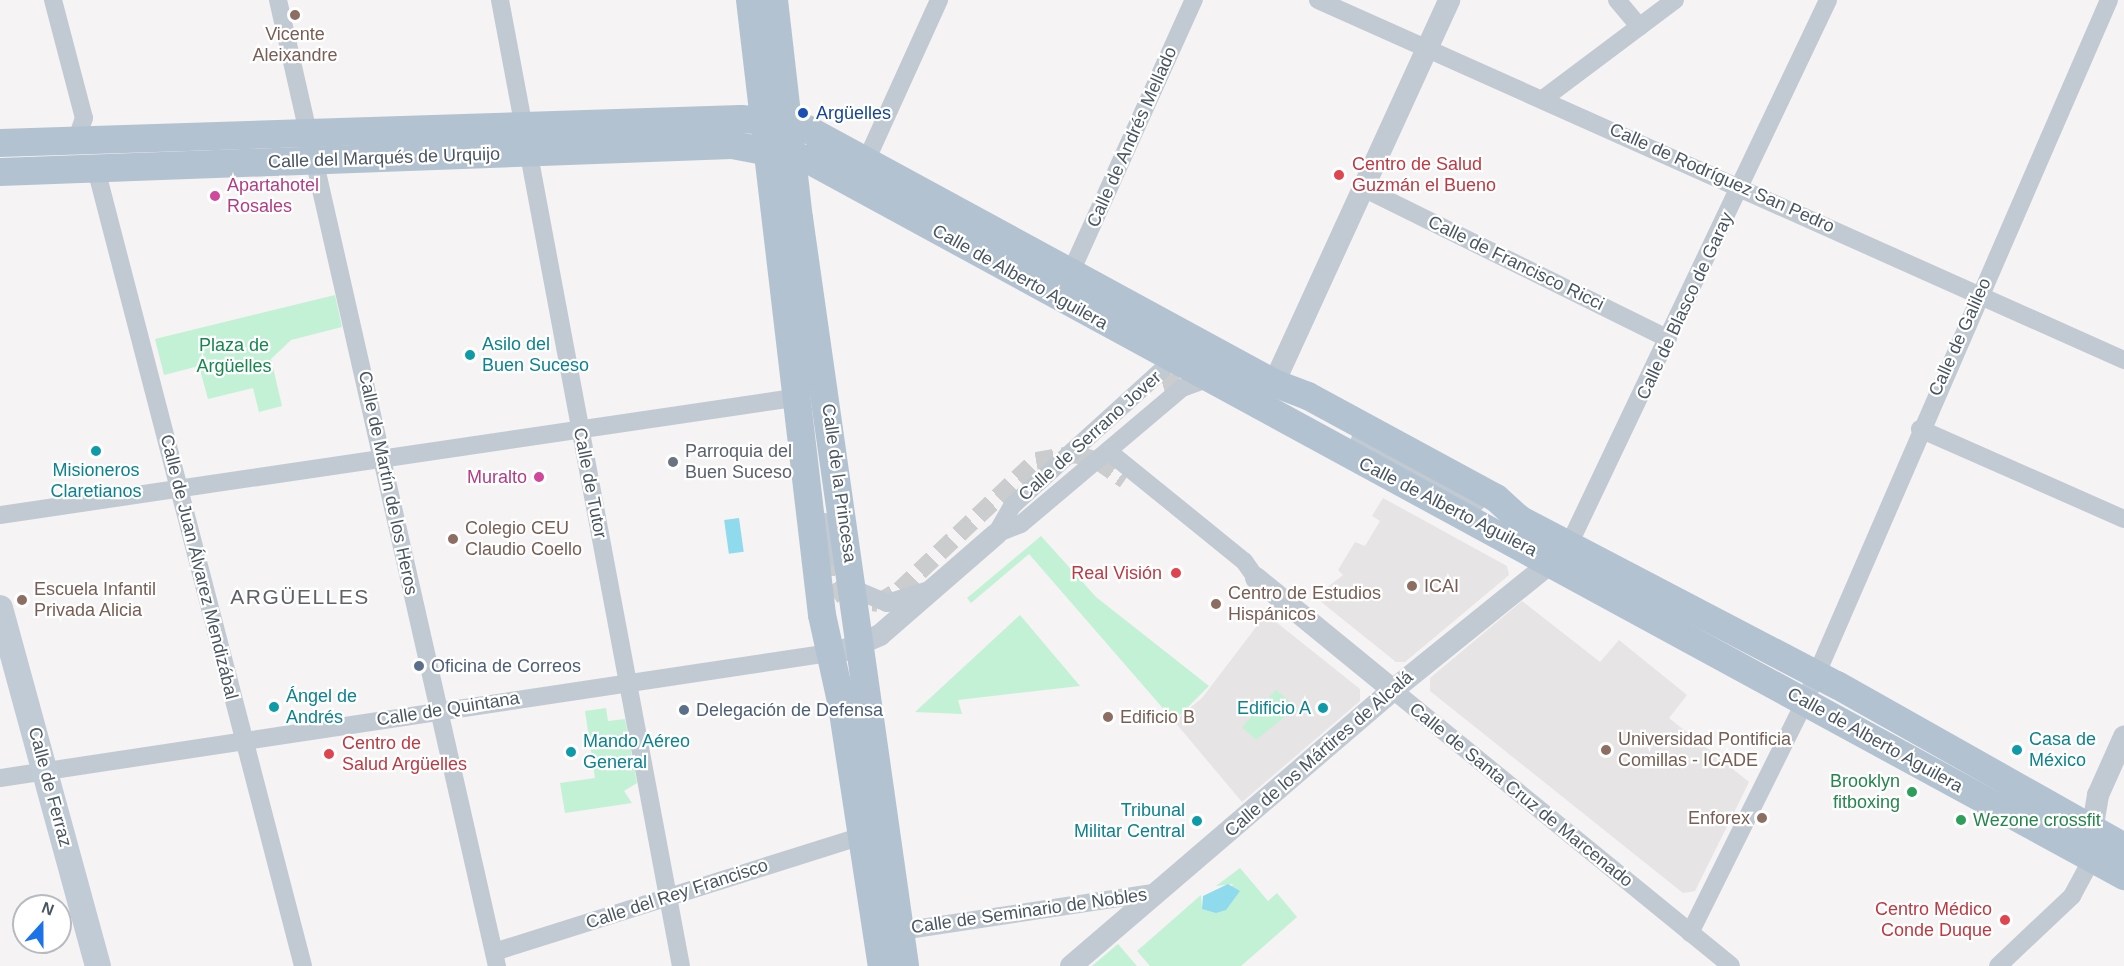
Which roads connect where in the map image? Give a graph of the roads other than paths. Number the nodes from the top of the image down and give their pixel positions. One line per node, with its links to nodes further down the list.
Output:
1 (53, 0): 19 (street)
2 (278, 0): 21 (street, Calle de Martín de los Heros)
3 (500, 0): 18 (street, Calle de Tutor)
4 (750, 0): 17 (main road, Calle de la Princesa)
5 (774, 0): 17 (main road, Calle de la Princesa)
6 (939, 0): 23 (street)
7 (1194, 0): 28 (street, Calle de Andrés Mellado)
8 (1318, 0): 15 (street, Calle de Rodríguez San Pedro)
9 (1449, 0): 15 (street)
10 (1617, 0): 14 (street)
11 (1675, 0): 14 (street)
12 (1828, 0): 26 (street, Calle de Blasco de Garay)
13 (2109, 0): 29 (street, Calle de Galileo)
14 (1640, 27): 16 (street)
15 (1427, 48): 16 (street, Calle de Rodríguez San Pedro); 27 (street)
16 (1543, 99): 26 (street, Calle de Rodríguez San Pedro)
17 (777, 121): 18 (main road, Calle del Marqués de Urquijo); 22 (main road, Calle de la Princesa); 23 (main road, Calle de Alberto Aguilera)
18 (526, 140): 21 (main road, Calle del Marqués de Urquijo); 22 (main road, Calle del Marqués de Urquijo); 39 (street, Calle de Tutor)
19 (76, 141): 20 (main road, Calle del Marqués de Urquijo); 21 (main road, Calle del Marqués de Urquijo)
20 (0, 143)
21 (312, 147): 24 (main road, Calle del Marqués de Urquijo); 42 (street, Calle de Martín de los Heros)
22 (780, 151): 31 (main road, Calle de la Princesa); 34 (main road, Calle de Alberto Aguilera); 53 (main road, Calle de la Princesa)
23 (866, 161): 28 (main road, Calle de Alberto Aguilera)
24 (96, 169): 25 (main road, Calle del Marqués de Urquijo); 44 (street, Calle de Juan Álvarez Mendizábal)
25 (0, 172)
26 (1741, 187): 29 (street, Calle de Rodríguez San Pedro); 30 (street, Calle de Blasco de Garay)
27 (1363, 188): 30 (street, Calle de Francisco Ricci); 36 (street)
28 (1070, 274): 36 (main road, Calle de Alberto Aguilera)
29 (1980, 293): 32 (street, Calle de Rodríguez San Pedro); 40 (street, Calle de Galileo)
30 (1668, 339): 49 (street, Calle de Blasco de Garay)
31 (792, 341): 37 (main road, Calle de la Princesa); 50 (street, Calle de la Princesa)
32 (2124, 360)
33 (1234, 371): 34 (street, Calle de Serrano Jover); 35 (street, Calle de Serrano Jover); 36 (street, Calle de Serrano Jover)
34 (1168, 374): 35 (main road, Calle de Alberto Aguilera); 48 (street, Calle de Serrano Jover); 48 (street, Calle de Serrano Jover)
35 (1205, 379): 38 (main road, Calle de Alberto Aguilera); 41 (street, Calle de Serrano Jover)
36 (1274, 383): 38 (street); 46 (main road, Calle de Alberto Aguilera)
37 (794, 398): 39 (street); 56 (main road, Calle de la Princesa)
38 (1288, 412): 46 (street, Calle de Alberto Aguilera); 49 (main road, Calle de Alberto Aguilera)
39 (580, 428): 42 (street); 58 (street, Calle de Tutor)
40 (1920, 429): 47 (street); 57 (street, Calle de Galileo)
41 (1108, 451): 48 (street, Calle de Serrano Jover); 51 (street, Calle de Santa Cruz de Marcenado)
42 (384, 458): 44 (street); 61 (street, Calle de Martín de los Heros)
43 (1125, 480): 51 (street, Calle de Santa Cruz de Marcenado)
44 (179, 488): 45 (street); 63 (street, Calle de Juan Álvarez Mendizábal)
45 (0, 516)
46 (1519, 519): 49 (main road, Calle de Alberto Aguilera)
47 (2124, 519)
48 (996, 534): 52 (street, Calle de Serrano Jover)
49 (1563, 554): 57 (main road, Calle de Alberto Aguilera); 59 (street, Calle de los Mártires de Alcalá); 60 (main road, Calle de Alberto Aguilera)
50 (830, 558)
51 (1256, 578): 59 (street, Calle de Santa Cruz de Marcenado)
52 (933, 588): 53 (street, Calle de Serrano Jover); 55 (street, Calle de Serrano Jover)
53 (854, 589): 55 (main road, Calle de la Princesa)
54 (0, 608): 64 (main road, Calle de Ferraz)
55 (861, 647): 56 (street, Calle de Quintana); 73 (main road, Calle de la Princesa)
56 (829, 653): 58 (street, Calle de Quintana); 67 (main road, Calle de la Princesa)
57 (1816, 675): 60 (street, Calle de Galileo); 66 (main road, Calle de Alberto Aguilera)
58 (627, 682): 61 (street, Calle de Quintana); 72 (street, Calle de Tutor)
59 (1393, 690): 71 (street, Calle de los Mártires de Alcalá); 74 (street, Calle de Santa Cruz de Marcenado)
60 (1805, 701): 69 (main road, Calle de Alberto Aguilera); 74 (street, Calle de Galileo)
61 (436, 711): 63 (street, Calle de Quintana); 75 (street, Calle de Martín de los Heros)
62 (2124, 737): 66 (street)
63 (244, 740): 64 (street, Calle de Quintana); 77 (street, Calle de Juan Álvarez Mendizábal)
64 (45, 771): 65 (street, Calle de Quintana); 76 (main road, Calle de Ferraz)
65 (0, 778)
66 (2089, 828): 68 (main road, Calle de Alberto Aguilera); 69 (street)
67 (861, 836): 72 (street, Calle del Rey Francisco); 79 (main road, Calle de la Princesa)
68 (2124, 846)
69 (2092, 859): 70 (main road, Calle de Alberto Aguilera); 83 (street)
70 (2124, 876)
71 (1158, 892): 73 (street, Calle de Seminario de Nobles); 81 (street, Calle de los Mártires de Alcalá)
72 (668, 896): 75 (street, Calle del Rey Francisco); 78 (street, Calle de Tutor)
73 (901, 931): 80 (main road, Calle de la Princesa)
74 (1690, 933): 82 (street, Calle de Santa Cruz de Marcenado)
75 (495, 959)
76 (98, 966)
77 (303, 966)
78 (681, 966)
79 (882, 966)
80 (905, 966)
81 (1071, 966)
82 (1731, 966)
83 (1998, 966)

